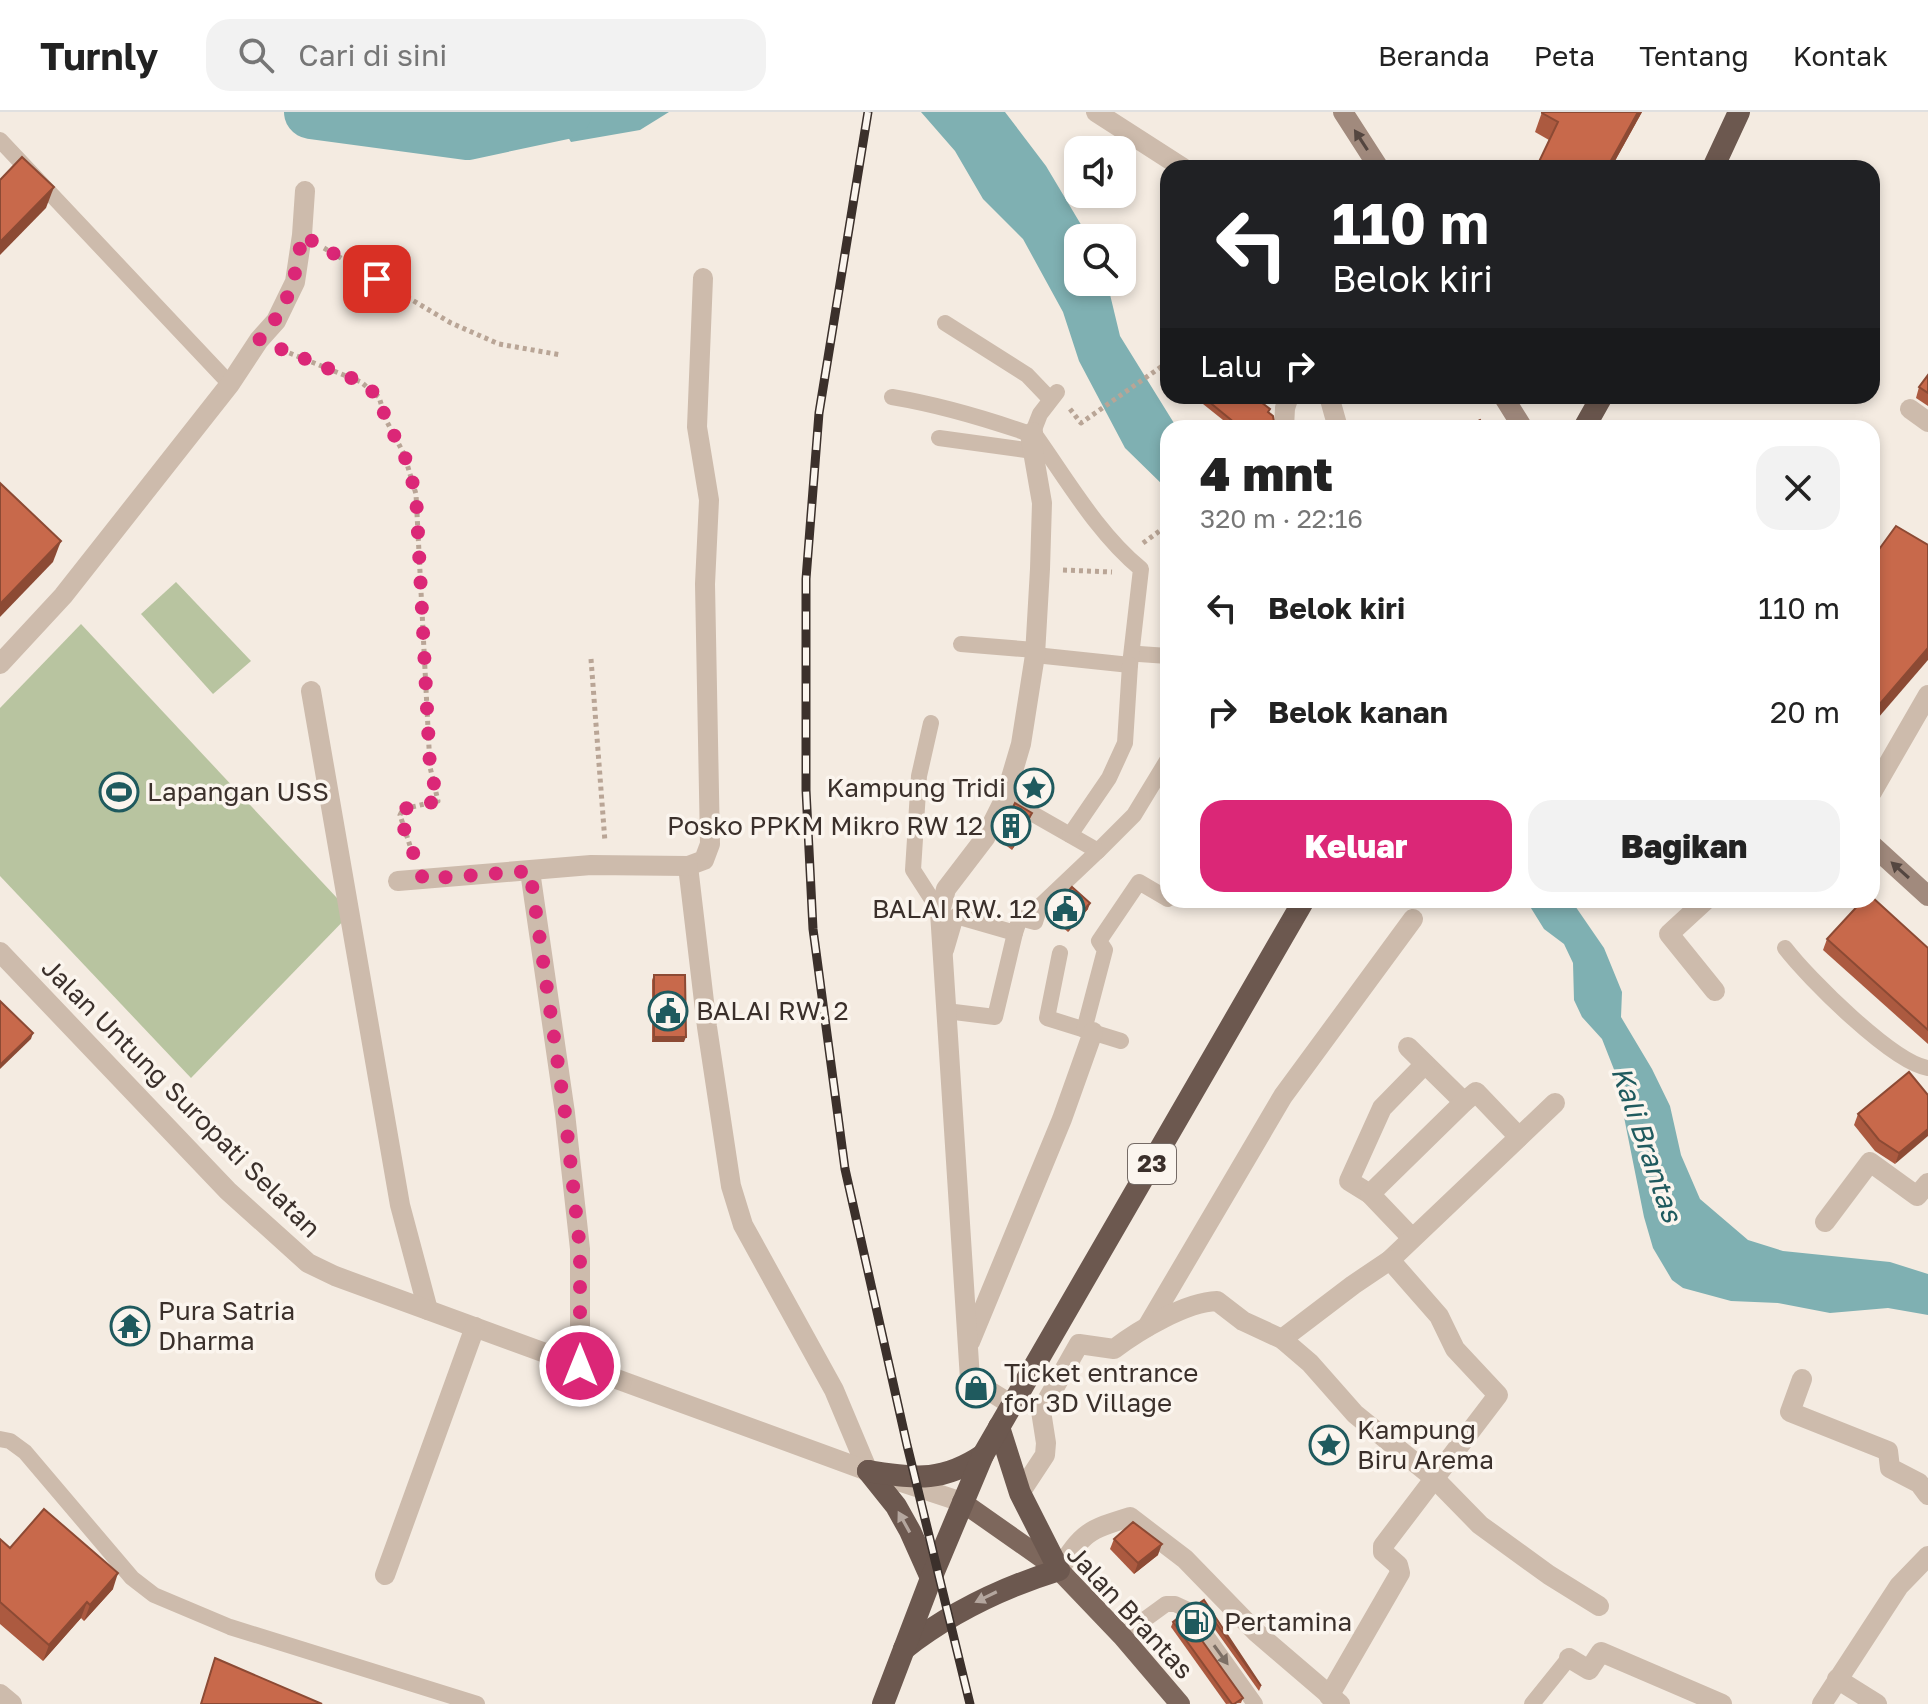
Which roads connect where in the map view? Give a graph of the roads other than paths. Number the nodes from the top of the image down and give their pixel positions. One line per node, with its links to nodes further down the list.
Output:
1 (1096, 112): 5 (street)
2 (1343, 112): 6 (main road, one-way to 2)
3 (1739, 112): 7 (highway)
4 (0, 140): 11 (lane)
5 (1171, 160)
6 (1374, 160)
7 (1717, 160)
8 (305, 191): 11 (street)
9 (703, 278): 31 (street)
10 (945, 323): 16 (lane)
11 (230, 384): 21 (street)
12 (892, 397): 16 (lane)
13 (1910, 409): 14 (street)
14 (1928, 422)
15 (939, 438): 16 (lane)
16 (1032, 439): 18 (street); 20 (lane)
17 (961, 644): 18 (lane)
18 (1035, 653): 20 (lane); 27 (street)
19 (1160, 657): 20 (lane)
20 (1135, 660): 28 (lane)
21 (0, 664)
22 (311, 691): 60 (street)
23 (1928, 695): 26 (street)
24 (931, 723): 38 (lane)
25 (1160, 772): 29 (lane)
26 (1880, 778)
27 (1005, 798): 28 (lane); 38 (street)
28 (1070, 835): 29 (lane)
29 (1098, 851): 40 (lane)
30 (1880, 852): 35 (main road, one-way to 30)
31 (688, 866): 32 (street); 71 (street)
32 (530, 871): 33 (street); 65 (street)
33 (398, 881)
34 (1160, 894): 47 (lane)
35 (1928, 896)
36 (1299, 908): 67 (highway, 23)
37 (1697, 908): 45 (street)
38 (940, 912): 44 (street)
39 (1413, 919): 62 (street)
40 (1015, 933): 44 (lane); 46 (lane)
41 (1785, 948): 51 (lane)
42 (0, 952): 60 (street, Jalan Untung Suropati Selatan)
43 (1060, 953): 47 (lane)
44 (943, 959): 46 (street)
45 (1715, 991)
46 (946, 1011): 64 (street)
47 (1088, 1031): 48 (lane); 64 (street)
48 (1121, 1041)
49 (1408, 1047): 50 (street)
50 (1425, 1064): 52 (street); 56 (street)
51 (1928, 1068)
52 (1464, 1102): 54 (street); 56 (street)
53 (1555, 1103): 54 (street)
54 (1519, 1137): 58 (street)
55 (1928, 1183): 57 (street)
56 (1370, 1194): 58 (street)
57 (1825, 1222)
58 (1412, 1238): 59 (street)
59 (1390, 1260): 63 (street); 72 (street)
60 (428, 1310): 61 (street, Jalan Untung Suropati Selatan)
61 (475, 1327): 65 (street, Jalan Untung Suropati Selatan); 78 (street)
62 (1147, 1327): 63 (street); 73 (street)
63 (1282, 1339): 72 (street)
64 (968, 1345): 67 (street)
65 (580, 1366): 71 (street, Jalan Untung Suropati Selatan)
66 (1802, 1379): 74 (street)
67 (1012, 1405): 68 (highway, 23)
68 (999, 1427): 70 (highway, 23); 73 (highway)
69 (0, 1439): 89 (lane)
70 (983, 1455): 71 (highway); 75 (highway, 23)
71 (868, 1471): 75 (street, Jalan Untung Suropati Selatan); 79 (highway, one-way to 71)
72 (1434, 1478): 80 (street); 87 (street)
73 (1020, 1493): 77 (highway)
74 (1928, 1495)
75 (962, 1502): 77 (main road, Jalan Brantas); 79 (highway, 23)
76 (1928, 1556): 84 (street)
77 (1059, 1570): 81 (main road, Jalan Brantas); 82 (highway, one-way to 82); 87 (street)
78 (385, 1575)
79 (931, 1578): 82 (highway, 23)
80 (1599, 1606)
81 (1122, 1636): 91 (main road, Jalan Brantas); 92 (lane, one-way to 92)
82 (904, 1649): 90 (highway, 23)
83 (1569, 1658): 86 (street); 93 (lane)
84 (1837, 1679): 95 (street); 96 (street)
85 (0, 1694): 88 (street)
86 (1682, 1696): 94 (street)
87 (1334, 1700)
88 (12, 1704)
89 (477, 1704)
90 (883, 1704)
91 (1180, 1704)
92 (1255, 1704)
93 (1532, 1704)
94 (1722, 1704)
95 (1822, 1704)
96 (1877, 1704)

